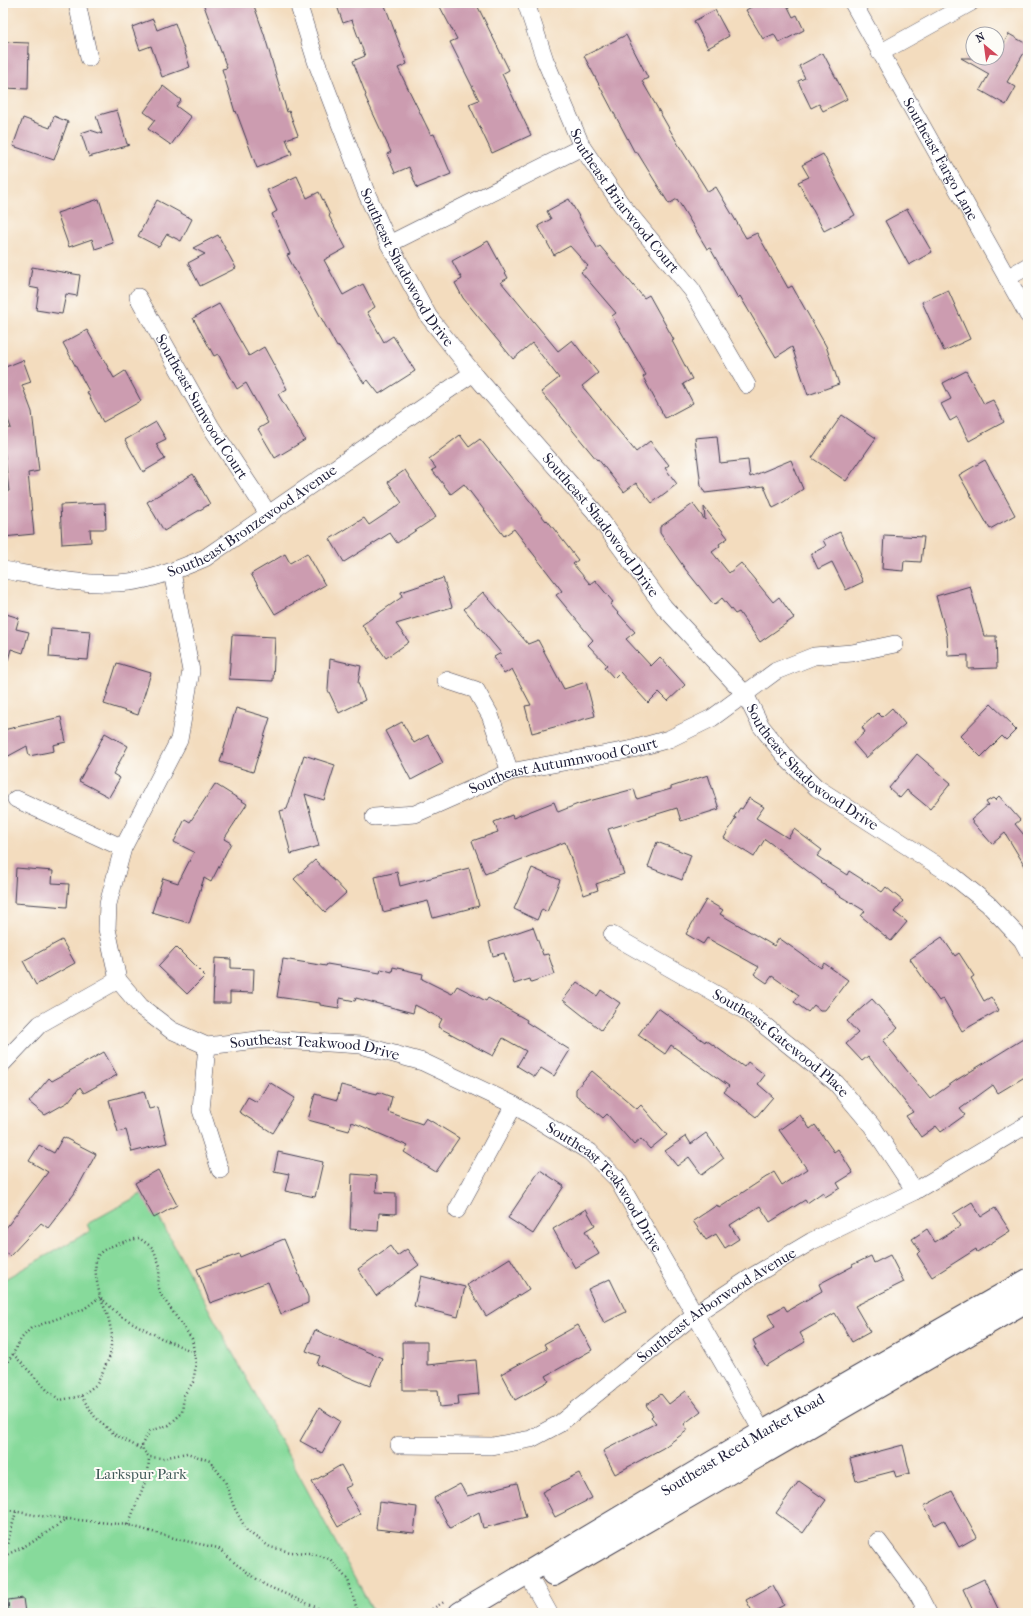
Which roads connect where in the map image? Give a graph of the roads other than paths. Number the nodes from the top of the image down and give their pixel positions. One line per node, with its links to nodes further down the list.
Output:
1 (77, 3): 7 (street)
2 (298, 3): 9 (street, Southeast Shadowood Drive)
3 (526, 3): 8 (street, Southeast Briarwood Court)
4 (852, 3): 6 (street, Southeast Fargo Lane)
5 (970, 3): 6 (street)
6 (880, 52): 11 (street, Southeast Fargo Lane)
7 (89, 58)
8 (582, 147): 9 (street); 15 (street, Southeast Briarwood Court)
9 (389, 244): 14 (street, Southeast Shadowood Drive)
10 (1028, 266): 11 (street)
11 (1007, 278): 13 (street, Southeast Fargo Lane)
12 (138, 297): 16 (street, Southeast Sunwood Court)
13 (1028, 314)
14 (473, 373): 16 (street, Southeast Bronzewood Avenue); 21 (street, Southeast Shadowood Drive)
15 (747, 386)
16 (269, 515): 18 (street, Southeast Bronzewood Avenue)
17 (3, 570): 18 (street, Southeast Bronzewood Avenue)
18 (172, 572): 25 (street)
19 (895, 644): 21 (street, Southeast Autumnwood Court)
20 (446, 680): 22 (street)
21 (745, 694): 22 (street, Southeast Autumnwood Court); 27 (street, Southeast Shadowood Drive)
22 (510, 772): 24 (street, Southeast Autumnwood Court)
23 (16, 799): 25 (street)
24 (374, 817)
25 (123, 848): 28 (street)
26 (612, 935): 34 (street, Southeast Gatewood Place)
27 (1028, 951)
28 (118, 980): 29 (street); 30 (street)
29 (207, 1046): 31 (street, Southeast Teakwood Drive); 33 (street)
30 (3, 1063)
31 (514, 1105): 35 (street); 38 (street, Southeast Teakwood Drive)
32 (1028, 1124): 34 (street, Southeast Arborwood Avenue)
33 (220, 1170)
34 (915, 1192): 38 (street, Southeast Arborwood Avenue)
35 (457, 1210)
36 (1028, 1280): 39 (main road, Southeast Reed Market Road)
37 (1028, 1300): 39 (main road, Southeast Reed Market Road)
38 (694, 1315): 39 (street, Southeast Teakwood Drive); 40 (street, Southeast Arborwood Avenue)
39 (768, 1441): 42 (main road, Southeast Reed Market Road); 43 (main road, Southeast Reed Market Road)
40 (399, 1445)
41 (878, 1541): 46 (street)
42 (534, 1586): 44 (main road, Southeast Reed Market Road); 45 (street)
43 (460, 1613)
44 (489, 1613)
45 (549, 1613)
46 (928, 1613)

